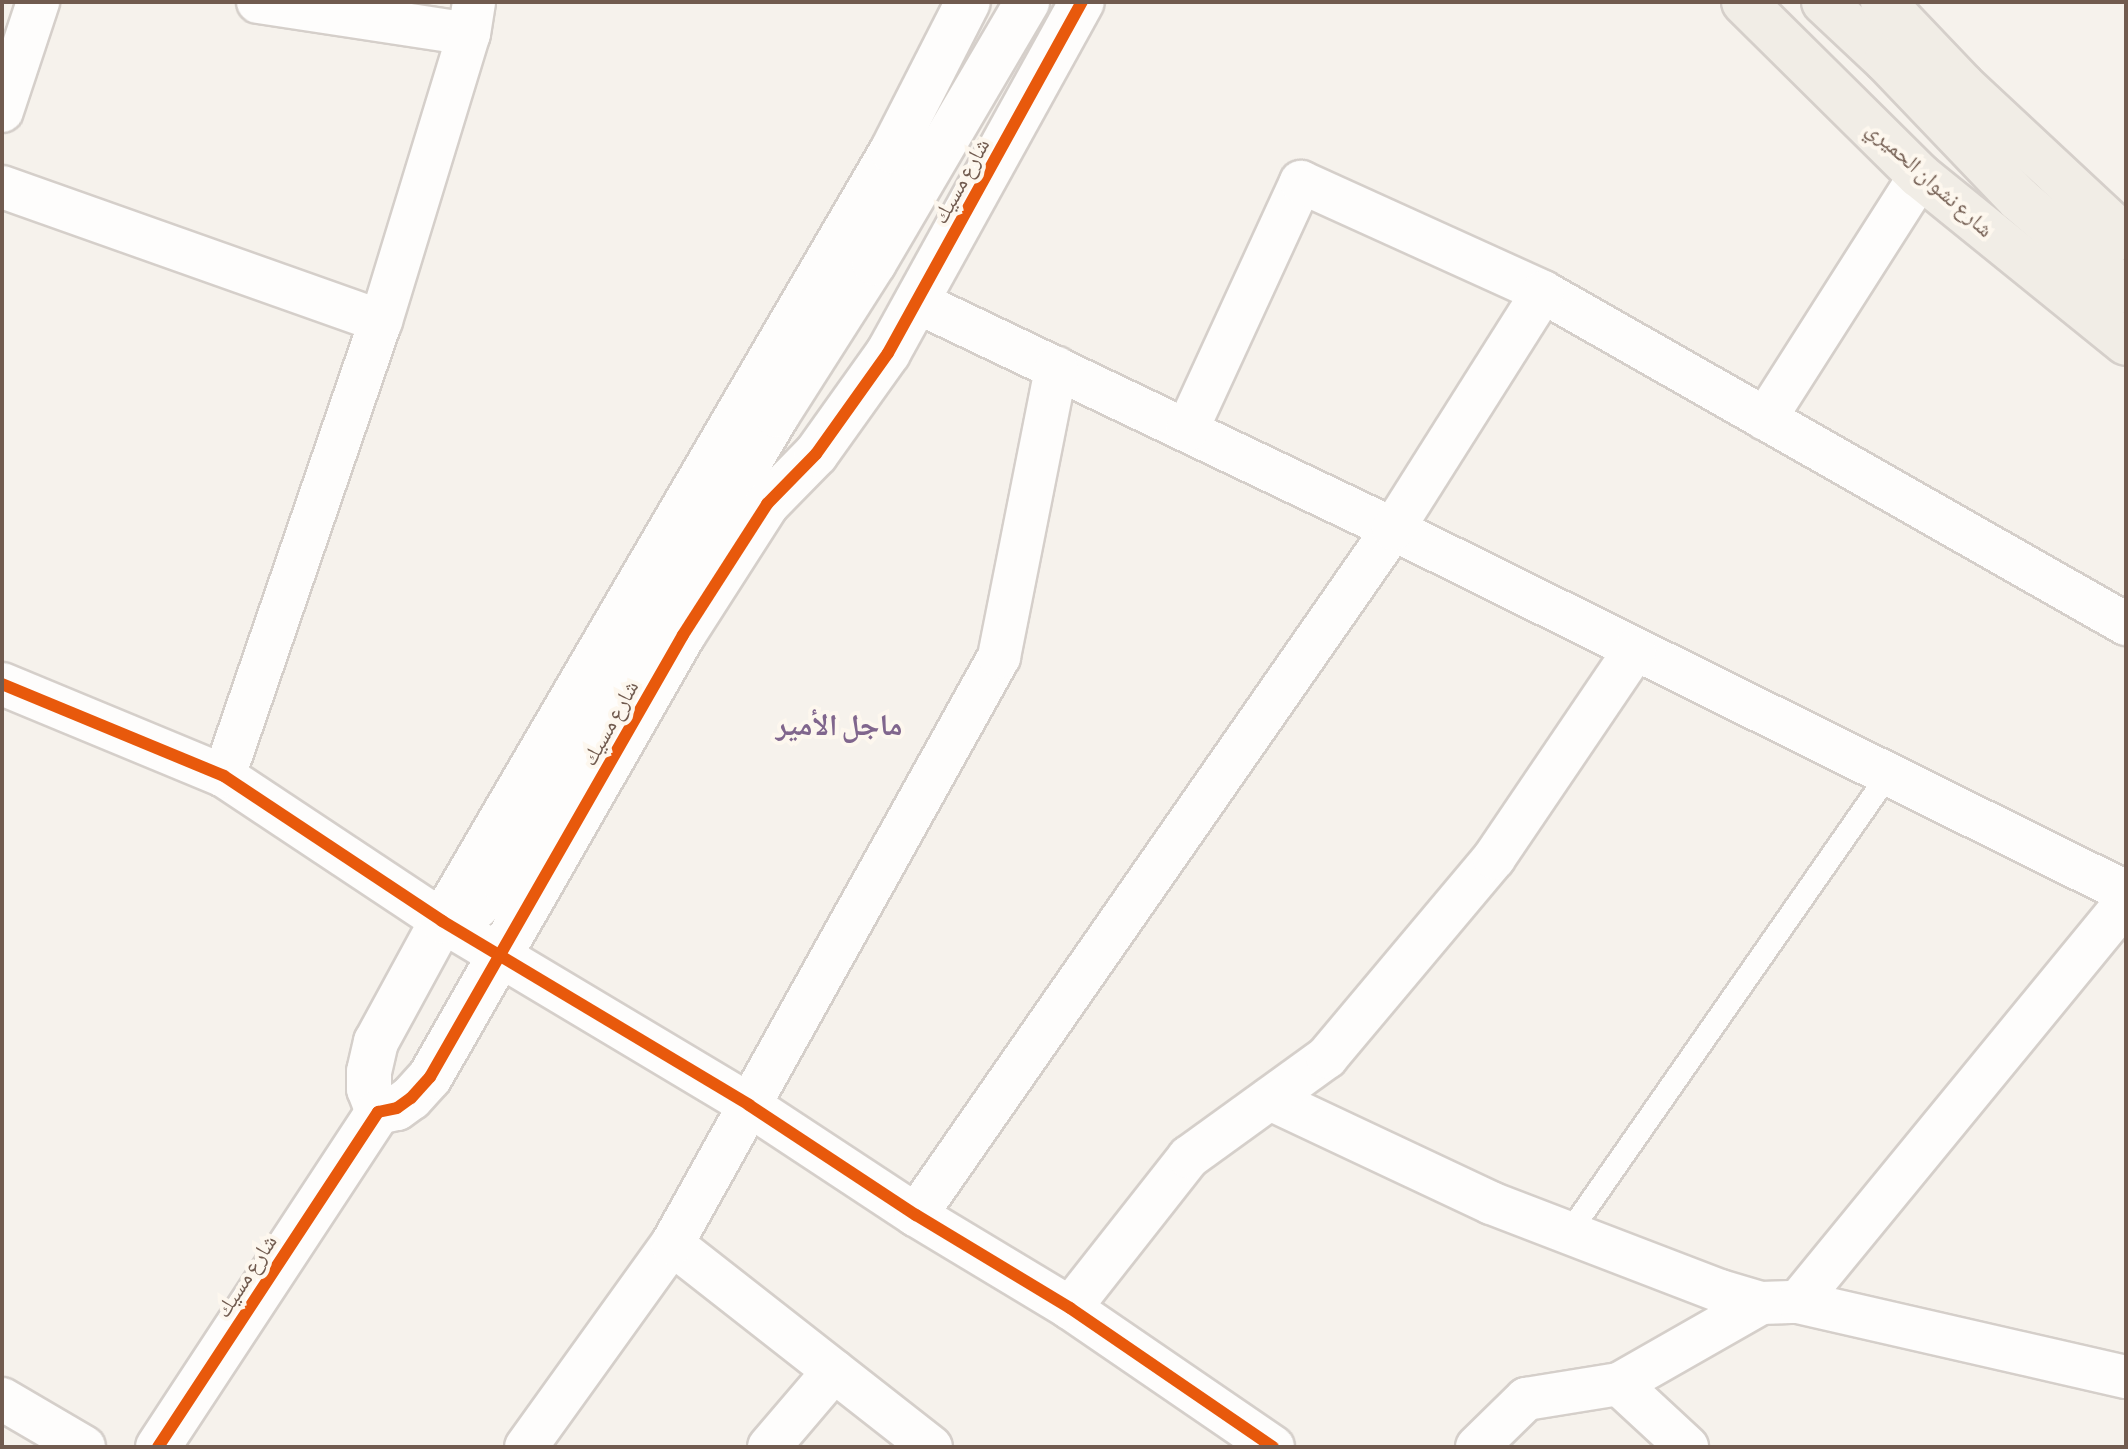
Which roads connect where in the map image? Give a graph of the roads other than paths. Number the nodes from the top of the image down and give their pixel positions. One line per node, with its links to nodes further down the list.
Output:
1 (38, 2): 10 (street)
2 (258, 2): 9 (street)
3 (968, 2): 32 (street)
4 (1027, 2): 32 (street)
5 (1082, 2): 17 (street, شارع مسيك)
6 (1744, 2): 12 (main road, شارع نشوان الحميري)
7 (1824, 2): 15 (main road)
8 (1883, 2): 14 (main road)
9 (471, 18): 18 (street)
10 (2, 111)
11 (972, 127): 23 (street)
12 (1920, 176): 19 (main road, شارع نشوان الحميري); 21 (street)
13 (2, 187): 18 (street)
14 (2126, 238)
15 (2126, 291)
16 (1543, 292): 21 (street); 22 (street); 24 (street)
17 (917, 302): 20 (street); 23 (street, شارع مسيك)
18 (381, 321): 29 (street)
19 (2126, 343)
20 (1056, 368): 22 (street); 35 (street)
21 (1765, 419): 25 (street)
22 (1187, 430): 24 (street)
23 (767, 504): 33 (street, شارع مسيك)
24 (1393, 529): 26 (street); 37 (street)
25 (2126, 624)
26 (1635, 650): 28 (street); 34 (street)
27 (2, 684): 29 (street)
28 (1888, 775): 30 (street); 38 (lane)
29 (224, 776): 32 (street)
30 (2126, 892)
31 (2126, 902): 40 (street)
32 (442, 921): 33 (street); 36 (street)
33 (501, 958): 35 (street); 36 (street, شارع مسيك)
34 (1270, 1099): 38 (street); 41 (street)
35 (749, 1105): 37 (street); 39 (street)
36 (378, 1112): 47 (street, شارع مسيك)
37 (916, 1215): 41 (street)
38 (1569, 1233): 40 (street)
39 (672, 1244): 43 (street); 48 (street)
40 (1780, 1302): 42 (street); 44 (street)
41 (1070, 1308): 51 (street)
42 (2120, 1367)
43 (834, 1371): 49 (street); 50 (street)
44 (1619, 1384): 52 (street); 53 (street)
45 (2, 1399): 46 (street)
46 (84, 1447)
47 (158, 1447)
48 (526, 1447)
49 (769, 1447)
50 (931, 1447)
51 (1273, 1447)
52 (1477, 1447)
53 (1687, 1447)

